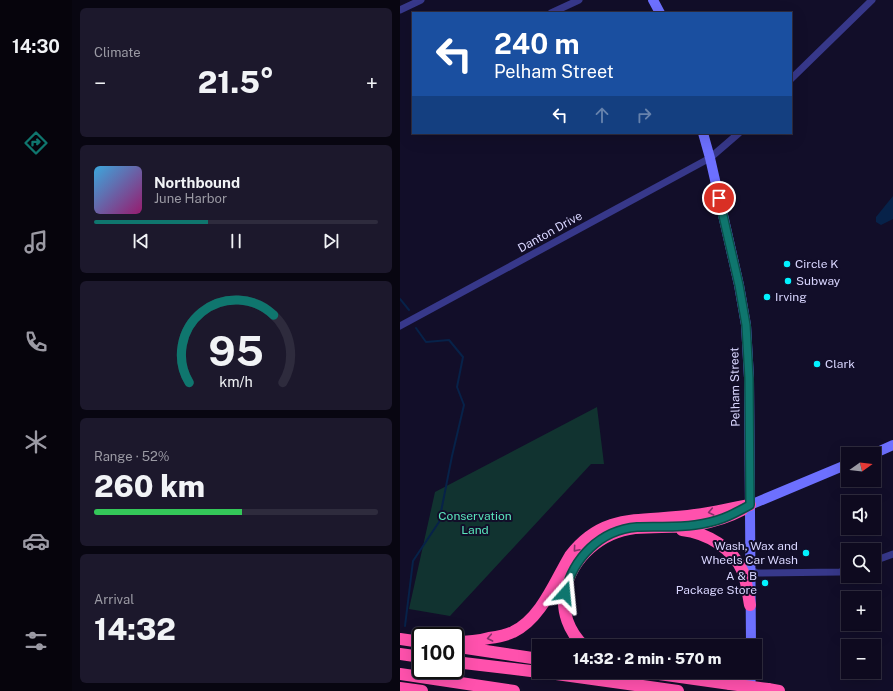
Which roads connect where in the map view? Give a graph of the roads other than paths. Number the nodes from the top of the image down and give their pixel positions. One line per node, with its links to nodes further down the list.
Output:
1 (421, 0): 5 (street)
2 (579, 0): 6 (street)
3 (653, 0): 7 (street)
4 (872, 0): 8 (street)
5 (400, 10)
6 (554, 12)
7 (659, 12)
8 (792, 78)
9 (703, 134): 11 (street, Pelham Street)
10 (738, 134): 11 (street, Danton Drive)
11 (710, 158): 12 (street, Danton Drive); 16 (street, Pelham Street)
12 (400, 326)
13 (893, 446): 14 (street)
14 (881, 451)
15 (841, 467): 16 (street)
16 (750, 505): 17 (highway); 20 (street, Pelham Street); 27 (highway, one-way to 27)
17 (667, 528): 22 (highway); 24 (highway)
18 (893, 554): 19 (street)
19 (881, 558)
20 (750, 569): 21 (street); 22 (street, Pelham Street)
21 (841, 572)
22 (750, 605): 25 (street, Pelham Street)
23 (401, 639): 26 (highway)
24 (578, 639)
25 (751, 639)
26 (412, 640)
27 (464, 642)
28 (464, 648): 31 (highway)
29 (400, 654): 30 (highway)
30 (412, 656)
31 (532, 658)
32 (464, 663): 33 (highway)
33 (532, 671)
34 (400, 674): 41 (highway)
35 (591, 679): 42 (highway)
36 (694, 679): 39 (highway, bridge)
37 (751, 679): 43 (street)
38 (400, 688): 40 (highway)
39 (773, 690)
40 (422, 691)
41 (514, 691)
42 (678, 691)
43 (750, 691)

